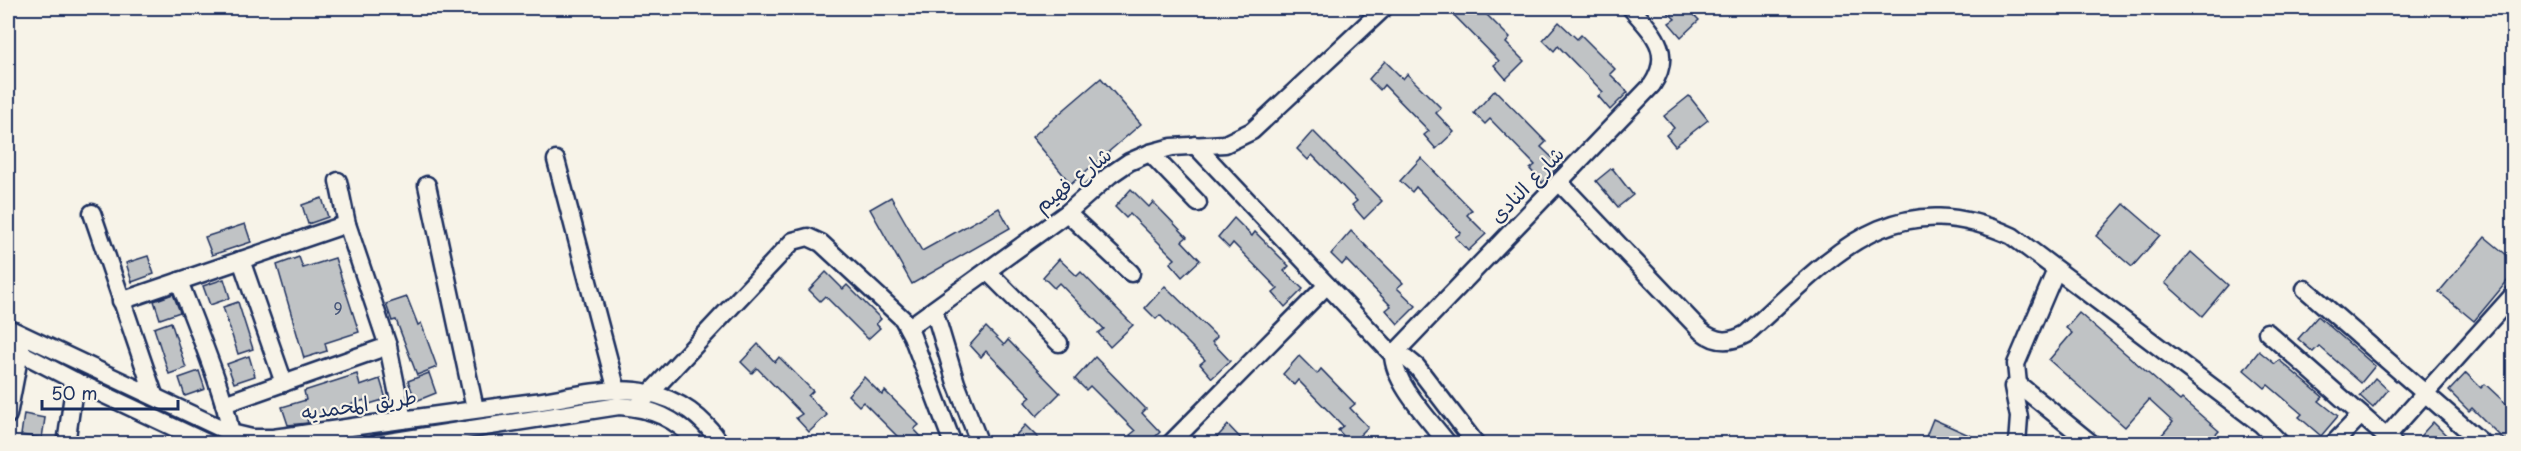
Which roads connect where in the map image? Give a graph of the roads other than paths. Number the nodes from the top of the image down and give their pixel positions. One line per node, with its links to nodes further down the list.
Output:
1 (1384, 8): 3 (street, شارع فهيم)
2 (1631, 8): 7 (street, شارع النادى)
3 (1195, 145): 4 (street, شارع فهيم); 18 (street)
4 (1150, 153): 9 (street); 11 (street, شارع فهيم)
5 (556, 160): 34 (street)
6 (338, 181): 12 (street)
7 (1559, 182): 14 (street); 30 (street, شارع النادى)
8 (427, 185): 40 (street)
9 (1198, 203)
10 (92, 213): 21 (street)
11 (1067, 213): 15 (street, شارع فهيم); 16 (street)
12 (347, 224): 13 (street); 28 (street)
13 (241, 260): 17 (street); 32 (street)
14 (2056, 270): 33 (street); 62 (street)
15 (987, 271): 22 (street, شارع فهيم); 27 (street)
16 (1131, 273)
17 (179, 281): 21 (street); 38 (street)
18 (1327, 285): 30 (street); 57 (street)
19 (2305, 289): 36 (street)
20 (2514, 294): 36 (street)
21 (122, 301): 37 (street)
22 (934, 310): 24 (street, شارع فهيم); 56 (street)
23 (8, 328): 26 (street, طريق المحمديه)
24 (908, 328): 35 (street); 55 (street)
25 (2267, 332): 42 (street)
26 (16, 336): 29 (street); 37 (street, طريق المحمديه)
27 (1059, 344)
28 (388, 346): 32 (street); 43 (street)
29 (21, 353): 31 (street); 41 (street)
30 (1392, 355): 58 (street); 59 (street)
31 (75, 381): 44 (street); 51 (street)
32 (284, 383): 38 (street)
33 (2018, 384): 60 (street); 61 (street)
34 (616, 391): 35 (street, طريق المحمديه); 40 (street, طريق المحمديه)
35 (649, 393): 39 (street); 54 (street, طريق المحمديه)
36 (2424, 393): 47 (street); 49 (street)
37 (154, 395): 45 (street, طريق المحمديه)
38 (224, 404): 45 (street)
39 (637, 407): 50 (street, طريق المحمديه); 53 (street, طريق المحمديه)
40 (475, 410): 43 (street, طريق المحمديه)
41 (8, 415)
42 (2361, 415): 47 (street); 63 (street)
43 (403, 420): 48 (street, طريق المحمديه)
44 (173, 436): 46 (street)
45 (230, 438): 48 (street, طريق المحمديه)
46 (192, 439): 52 (street)
47 (2390, 440)
48 (273, 441)
49 (2480, 441)
50 (380, 443)
51 (66, 444)
52 (209, 444)
53 (698, 444)
54 (721, 444)
55 (953, 444)
56 (980, 444)
57 (1170, 444)
58 (1448, 444)
59 (1476, 444)
60 (2017, 444)
61 (2092, 444)
62 (2281, 444)
63 (2333, 444)

